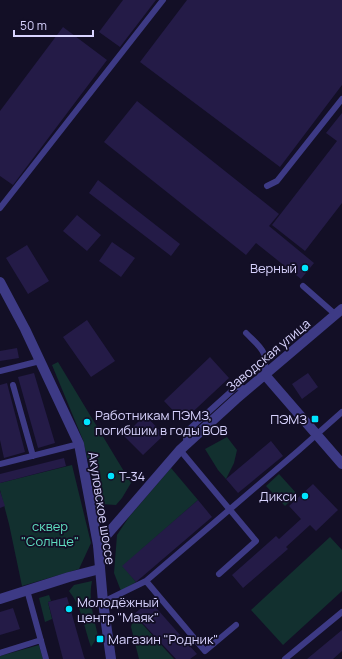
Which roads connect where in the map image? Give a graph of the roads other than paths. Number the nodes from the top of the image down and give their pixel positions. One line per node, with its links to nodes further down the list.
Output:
1 (163, 0): 4 (lane)
2 (342, 99): 3 (lane)
3 (267, 186)
4 (0, 208)
5 (0, 282): 9 (street, Акуловское шоссе)
6 (303, 286): 7 (lane)
7 (339, 312): 11 (street, Заводская улица)
8 (246, 333): 11 (lane)
9 (40, 361): 10 (lane); 16 (street, Акуловское шоссе)
10 (0, 371)
11 (265, 375): 13 (street, Заводская улица); 15 (street)
12 (13, 385): 18 (lane)
13 (248, 389): 17 (street, Заводская улица); 17 (lane)
14 (342, 412): 15 (lane)
15 (317, 434): 20 (street); 21 (lane)
16 (79, 444): 18 (lane); 22 (street, Акуловское шоссе)
17 (183, 447): 21 (lane); 22 (street, Заводская улица)
18 (33, 456): 19 (lane)
19 (0, 464)
20 (342, 464)
21 (230, 509): 24 (lane); 25 (lane)
22 (98, 545): 23 (street, Акуловское шоссе)
23 (100, 569): 26 (street); 28 (street, Акуловское шоссе)
24 (220, 574)
25 (146, 581): 28 (lane); 30 (lane)
26 (27, 590): 27 (street); 31 (lane)
27 (0, 599)
28 (103, 602): 34 (street, Акуловское шоссе)
29 (342, 612): 35 (lane)
30 (236, 625)
31 (41, 640): 32 (lane); 33 (lane)
32 (0, 653)
33 (46, 659)
34 (111, 659)
35 (285, 659)

